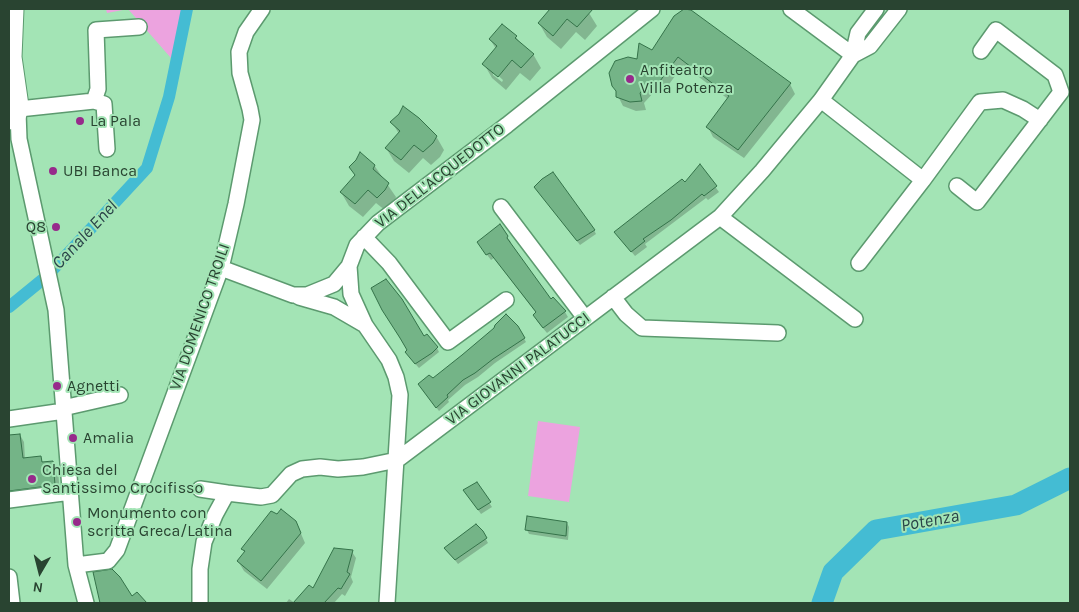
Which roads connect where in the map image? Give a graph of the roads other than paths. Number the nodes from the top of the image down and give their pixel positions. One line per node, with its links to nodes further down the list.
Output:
1 (14, 9): 10 (main road)
2 (262, 9): 23 (street, VIA DOMENICO TROILI)
3 (652, 9): 20 (street, VIA DELL'ACQUEDOTTO)
4 (791, 9): 9 (street)
5 (876, 9): 9 (street)
6 (899, 9): 9 (street)
7 (139, 27): 12 (street)
8 (980, 51): 14 (street)
9 (853, 55): 11 (street, VIA GIOVANNI PALATUCCI)
10 (10, 63): 13 (main road)
11 (821, 100): 16 (street); 19 (street, VIA GIOVANNI PALATUCCI)
12 (94, 101): 13 (street); 15 (street)
13 (13, 110): 32 (street)
14 (1040, 120): 16 (street); 17 (street)
15 (107, 148)
16 (923, 180): 21 (street)
17 (957, 186)
18 (501, 206): 27 (street)
19 (720, 217): 25 (street, VIA GIOVANNI PALATUCCI); 28 (street)
20 (364, 237): 22 (street, VIA DELL'ACQUEDOTTO); 26 (street)
21 (859, 263)
22 (349, 266): 24 (street); 29 (street, VIA DELL'ACQUEDOTTO)
23 (221, 268): 24 (street); 41 (street, VIA DOMENICO TROILI)
24 (293, 295): 29 (street)
25 (613, 298): 27 (street, VIA GIOVANNI PALATUCCI); 30 (street)
26 (506, 300)
27 (585, 318): 35 (street, VIA GIOVANNI PALATUCCI)
28 (855, 319)
29 (365, 325): 34 (street, VIA DELL'ACQUEDOTTO)
30 (778, 333)
31 (120, 395): 32 (street)
32 (64, 410): 33 (street); 38 (street)
33 (9, 419)
34 (399, 428): 35 (street); 36 (street, VIA DELL'ACQUEDOTTO)
35 (424, 440): 36 (street, VIA GIOVANNI PALATUCCI)
36 (397, 460): 39 (street); 46 (street, VIA DELL'ACQUEDOTTO)
37 (200, 489): 39 (street)
38 (71, 492): 40 (street); 41 (street)
39 (227, 493): 45 (street)
40 (9, 500)
41 (76, 565): 44 (street)
42 (9, 577): 43 (street)
43 (12, 603)
44 (86, 603)
45 (200, 603)
46 (388, 603)

